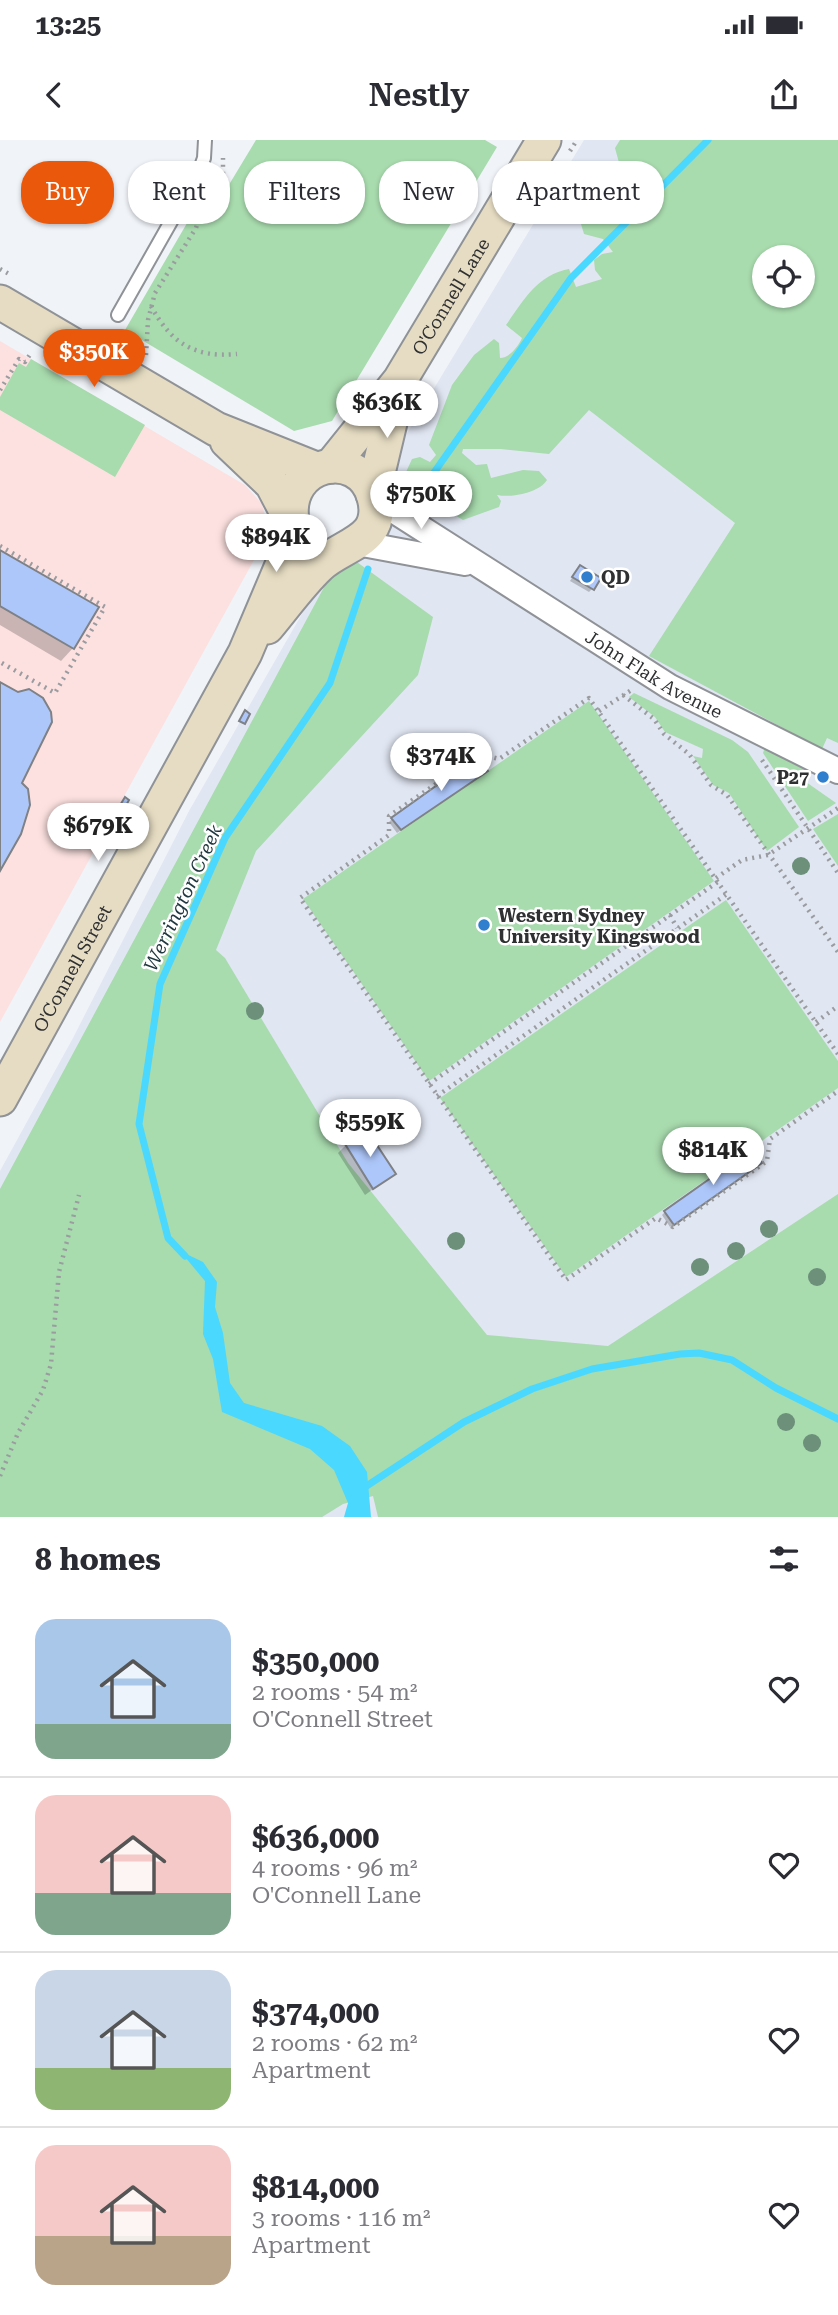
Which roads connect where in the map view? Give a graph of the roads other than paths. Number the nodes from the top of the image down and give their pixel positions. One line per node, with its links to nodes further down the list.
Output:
1 (205, 140): 4 (lane)
2 (554, 152): 5 (street, O'Connell Lane)
3 (11, 292): 6 (street)
4 (118, 314)
5 (400, 380): 7 (street, O'Connell Lane); 8 (street, O'Connell Lane)
6 (216, 429): 7 (street); 9 (street)
7 (323, 467): 8 (street); 9 (street, O'Connell Street)
8 (374, 496): 10 (street, O'Connell Street); 11 (street, John Flak Avenue)
9 (293, 523): 10 (street); 12 (street, O'Connell Street)
10 (354, 545): 11 (street, John Flak Avenue); 12 (street, O'Connell Street)
11 (476, 565): 13 (street, John Flak Avenue)
12 (245, 653): 14 (street, O'Connell Street)
13 (838, 771)
14 (0, 1099)

